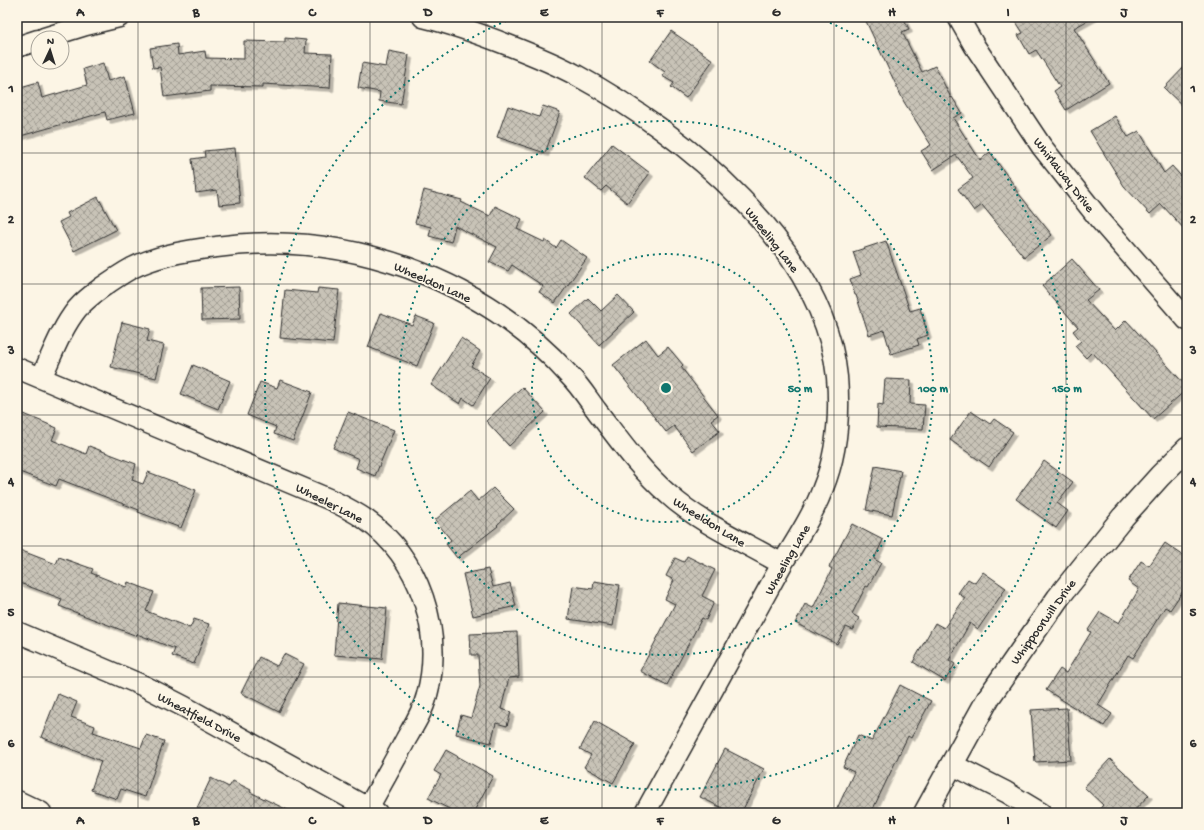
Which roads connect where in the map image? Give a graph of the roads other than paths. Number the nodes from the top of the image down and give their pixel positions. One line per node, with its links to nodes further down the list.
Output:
1 (119, 17): 4 (street)
2 (423, 17): 11 (street, Wheeling Lane)
3 (958, 17): 7 (street, Whirlaway Drive)
4 (70, 30)
5 (30, 43): 6 (street)
6 (17, 47)
7 (1187, 320)
8 (17, 368): 9 (street, Wheeler Lane)
9 (41, 378): 11 (street, Wheeldon Lane); 15 (street, Wheeler Lane)
10 (1187, 449): 13 (street, Whippoorwill Drive)
11 (782, 564): 17 (street, Wheeling Lane)
12 (17, 632): 15 (street, Wheatfield Drive)
13 (951, 764): 18 (street, Whippoorwill Drive); 19 (street)
14 (17, 802): 16 (street)
15 (372, 810)
16 (40, 813)
17 (646, 813)
18 (925, 813)
19 (1041, 813)

